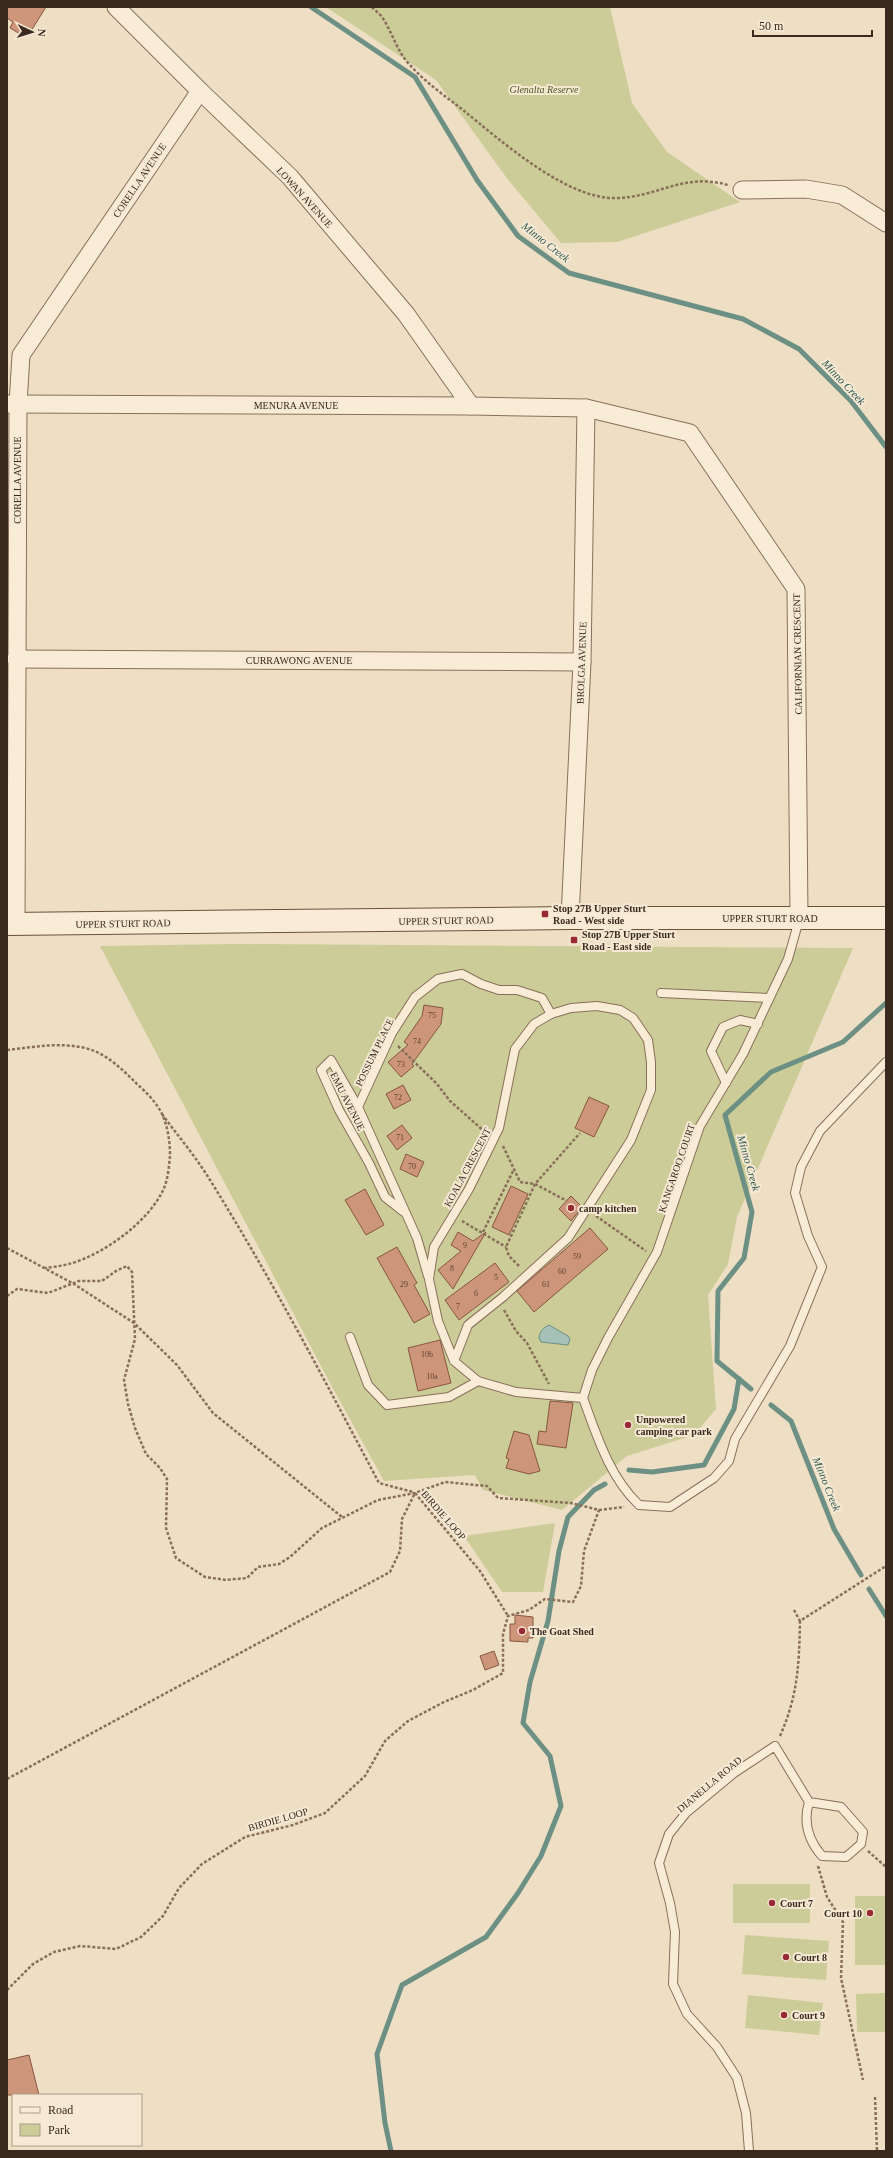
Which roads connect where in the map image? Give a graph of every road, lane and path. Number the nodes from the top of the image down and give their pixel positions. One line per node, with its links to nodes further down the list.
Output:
1 (116, 7): 3 (street, LOWAN AVENUE)
2 (372, 7): 4 (path)
3 (200, 91): 6 (street, CORELLA AVENUE); 7 (street, LOWAN AVENUE)
4 (742, 190): 5 (street)
5 (886, 223)
6 (12, 404): 7 (street, MENURA AVENUE); 9 (street, CORELLA AVENUE)
7 (471, 406): 8 (street, MENURA AVENUE)
8 (586, 408): 10 (street, BROLGA AVENUE); 12 (street, CALIFORNIAN CRESCENT)
9 (16, 659): 10 (street, CURRAWONG AVENUE); 14 (street, CORELLA AVENUE)
10 (582, 662): 11 (street, BROLGA AVENUE)
11 (570, 918): 12 (main road, UPPER STURT ROAD); 14 (main road, UPPER STURT ROAD)
12 (799, 918): 13 (main road, UPPER STURT ROAD); 16 (lane, KANGAROO COURT)
13 (886, 918)
14 (11, 924)
15 (661, 993): 16 (lane)
16 (769, 998): 18 (lane, KANGAROO COURT)
17 (551, 1014): 19 (lane, POSSUM PLACE); 26 (lane, KOALA CRESCENT); 30 (lane, KOALA CRESCENT)
18 (758, 1024): 22 (lane, KANGAROO COURT); 22 (lane)
19 (389, 1040): 23 (lane, POSSUM PLACE); 26 (path)
20 (7, 1050): 24 (path)
21 (886, 1062): 50 (lane)
22 (726, 1083): 36 (lane, KANGAROO COURT)
23 (358, 1108): 31 (lane, EMU AVENUE); 31 (lane, EMU AVENUE)
24 (162, 1114): 37 (path); 49 (path)
25 (580, 1133): 28 (path)
26 (494, 1139): 27 (path); 32 (lane, KOALA CRESCENT)
27 (514, 1169): 28 (path); 33 (path)
28 (535, 1184): 29 (path); 34 (path)
29 (567, 1201)
30 (587, 1210): 36 (path); 38 (lane, KOALA CRESCENT)
31 (404, 1212): 39 (lane, EMU AVENUE)
32 (453, 1216): 33 (path); 39 (lane, KOALA CRESCENT)
33 (483, 1232): 34 (path)
34 (506, 1247): 38 (path)
35 (7, 1248): 37 (path)
36 (654, 1257): 48 (lane, KANGAROO COURT)
37 (45, 1268): 40 (path)
38 (529, 1274): 42 (lane, KOALA CRESCENT)
39 (429, 1279): 45 (lane, KOALA CRESCENT)
40 (74, 1284): 41 (path, BIRDIE LOOP); 43 (path); 43 (path, BIRDIE LOOP)
41 (7, 1296)
42 (499, 1301): 45 (lane, KOALA CRESCENT); 47 (path)
43 (134, 1323): 52 (path); 52 (path, BIRDIE LOOP)
44 (350, 1337): 46 (lane)
45 (454, 1361): 46 (lane)
46 (478, 1381): 47 (lane)
47 (555, 1396): 48 (lane)
48 (583, 1398): 50 (lane)
49 (416, 1493): 51 (path); 52 (path, BIRDIE LOOP); 55 (path, BIRDIE LOOP); 58 (path)
50 (639, 1505): 51 (path)
51 (599, 1510): 55 (path)
52 (342, 1517)
53 (886, 1566): 56 (path)
54 (794, 1610): 56 (path)
55 (508, 1616): 63 (path, BIRDIE LOOP)
56 (800, 1621): 57 (path)
57 (775, 1746): 59 (lane); 66 (lane, DIANELLA ROAD)
58 (7, 1779)
59 (809, 1802): 60 (lane); 61 (lane)
60 (861, 1844): 61 (lane); 62 (path)
61 (811, 1845): 64 (path)
62 (886, 1867)
63 (7, 1990)
64 (863, 2080)
65 (875, 2096): 67 (path)
66 (749, 2151)
67 (877, 2151)

